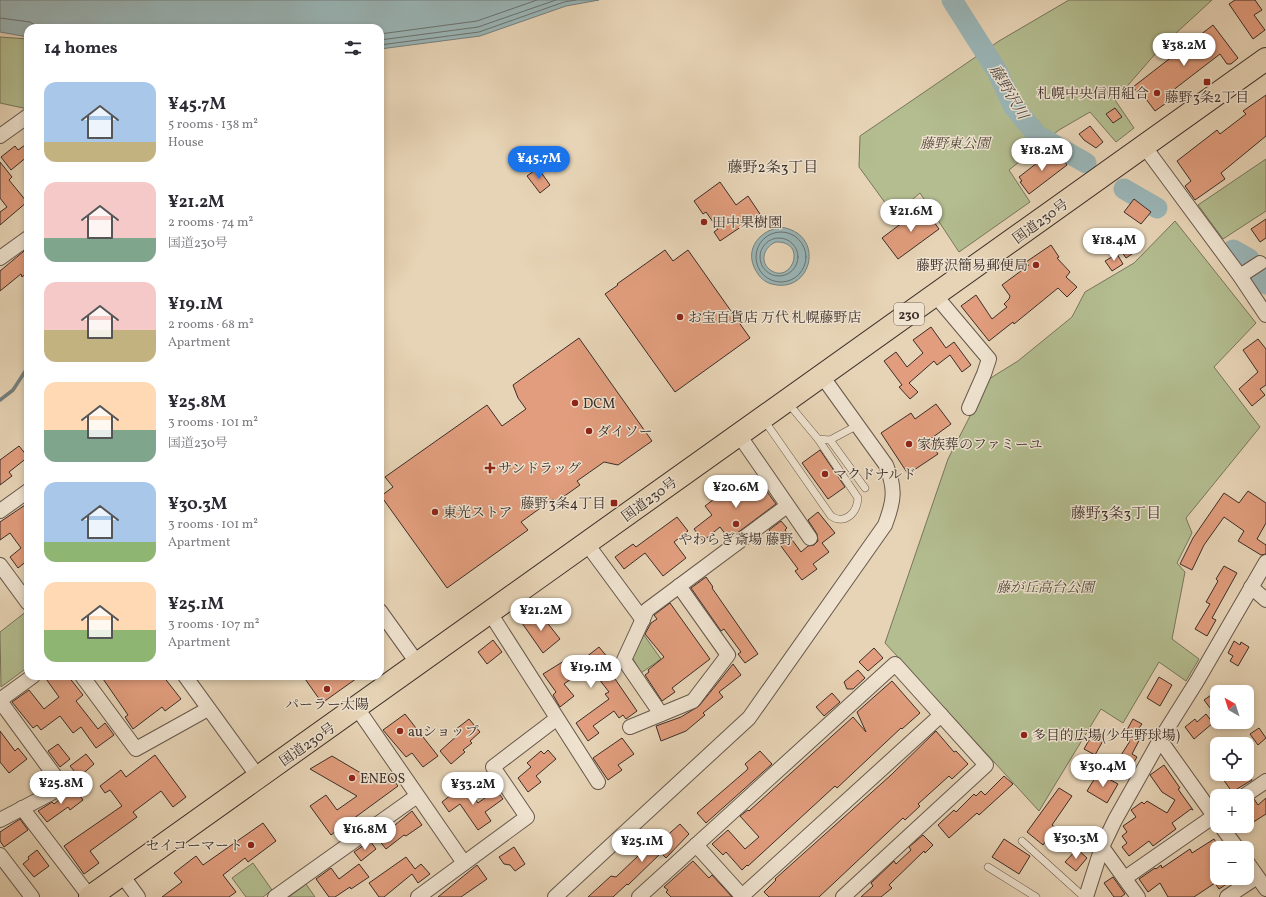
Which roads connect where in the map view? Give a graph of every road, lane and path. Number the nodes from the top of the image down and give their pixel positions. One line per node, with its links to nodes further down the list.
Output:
1 (1266, 59): 4 (highway, 国道230号 / 230)
2 (24, 119): 3 (street)
3 (0, 136)
4 (1144, 146): 8 (street); 9 (highway, 国道230号 / 230)
5 (24, 240): 6 (street)
6 (2, 253)
7 (1261, 261): 8 (street)
8 (1240, 276): 10 (street)
9 (935, 295): 11 (highway, 国道230号 / 230); 13 (street)
10 (1266, 314)
11 (822, 376): 12 (highway, 国道230号 / 230); 15 (street)
12 (787, 401): 14 (highway, 国道230号 / 230); 17 (lane)
13 (969, 408)
14 (763, 418): 16 (highway, 国道230号 / 230); 17 (lane)
15 (858, 425): 18 (lane); 72 (street)
16 (739, 435): 21 (street); 24 (highway, 国道230号 / 230)
17 (818, 439): 18 (lane)
18 (830, 440): 19 (lane)
19 (865, 488)
20 (24, 494): 22 (street)
21 (787, 506): 23 (street); 27 (street)
22 (0, 510)
23 (810, 538)
24 (586, 544): 31 (highway, 国道230号 / 230); 33 (street)
25 (1266, 562): 28 (street)
26 (0, 565): 29 (street)
27 (679, 586): 33 (street); 41 (street)
28 (1251, 587): 30 (street); 45 (street)
29 (24, 598)
30 (1266, 600)
31 (490, 613): 34 (highway, 国道230号 / 230); 43 (street)
32 (384, 617): 34 (street)
33 (643, 620): 41 (street)
34 (418, 664): 39 (highway, 国道230号 / 230)
35 (28, 680): 38 (street)
36 (85, 680): 40 (street)
37 (188, 680): 40 (street)
38 (0, 700): 51 (street)
39 (357, 708): 46 (highway, 国道230号 / 230); 50 (street)
40 (208, 709): 46 (street)
41 (662, 714): 44 (street)
42 (941, 715): 56 (street); 73 (street); 74 (street)
43 (556, 719): 48 (street); 59 (street)
44 (630, 727)
45 (1160, 740): 52 (street); 57 (street)
46 (259, 778): 62 (highway, 国道230号 / 230)
47 (1266, 781): 49 (street)
48 (598, 782)
49 (1254, 789)
50 (417, 796): 59 (street); 70 (street)
51 (22, 808): 53 (street); 68 (street)
52 (1210, 809)
53 (0, 820)
54 (1210, 823): 64 (street)
55 (1022, 840): 76 (lane)
56 (696, 845): 66 (street); 73 (street)
57 (1102, 847): 64 (street); 76 (street)
58 (0, 855): 67 (street)
59 (464, 863): 71 (street)
60 (988, 867): 75 (lane)
61 (1254, 872): 63 (street)
62 (122, 875): 68 (highway, 国道230号 / 230); 69 (street)
63 (1257, 877): 65 (street); 78 (street)
64 (1124, 878): 77 (street)
65 (1266, 889)
66 (645, 895)
67 (32, 897)
68 (90, 897)
69 (138, 897)
70 (275, 897)
71 (418, 897)
72 (555, 897)
73 (742, 897)
74 (843, 897)
75 (1036, 897)
76 (1085, 897)
77 (1138, 897)
78 (1227, 897)

